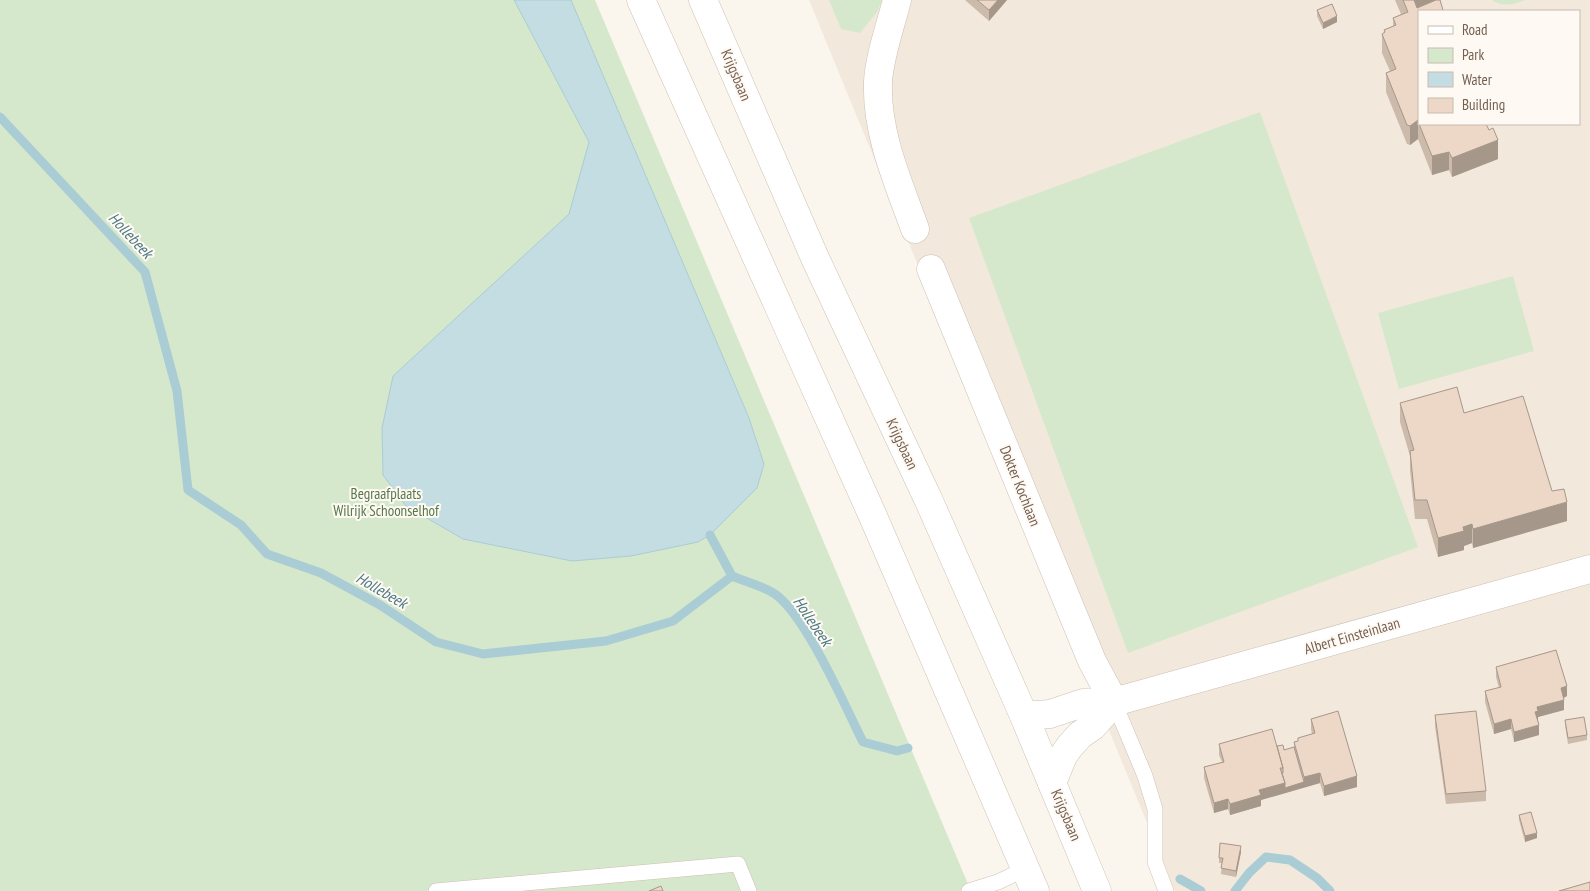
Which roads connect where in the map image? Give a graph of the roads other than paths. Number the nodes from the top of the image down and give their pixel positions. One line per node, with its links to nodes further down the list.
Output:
1 (641, 0): 10 (main road)
2 (703, 0): 8 (main road, Krijgsbaan)
3 (897, 0): 4 (main road)
4 (916, 229)
5 (931, 269): 7 (main road, Dokter Kochlaan)
6 (1590, 569): 7 (main road, Albert Einsteinlaan)
7 (1114, 702): 8 (main road, Albert Einsteinlaan); 9 (main road); 15 (lane)
8 (1024, 716): 9 (main road, Krijgsbaan)
9 (1052, 782): 14 (main road, Krijgsbaan)
10 (1030, 880): 13 (lane)
11 (436, 891): 12 (lane)
12 (749, 891)
13 (969, 891)
14 (1097, 891)
15 (1166, 891)

